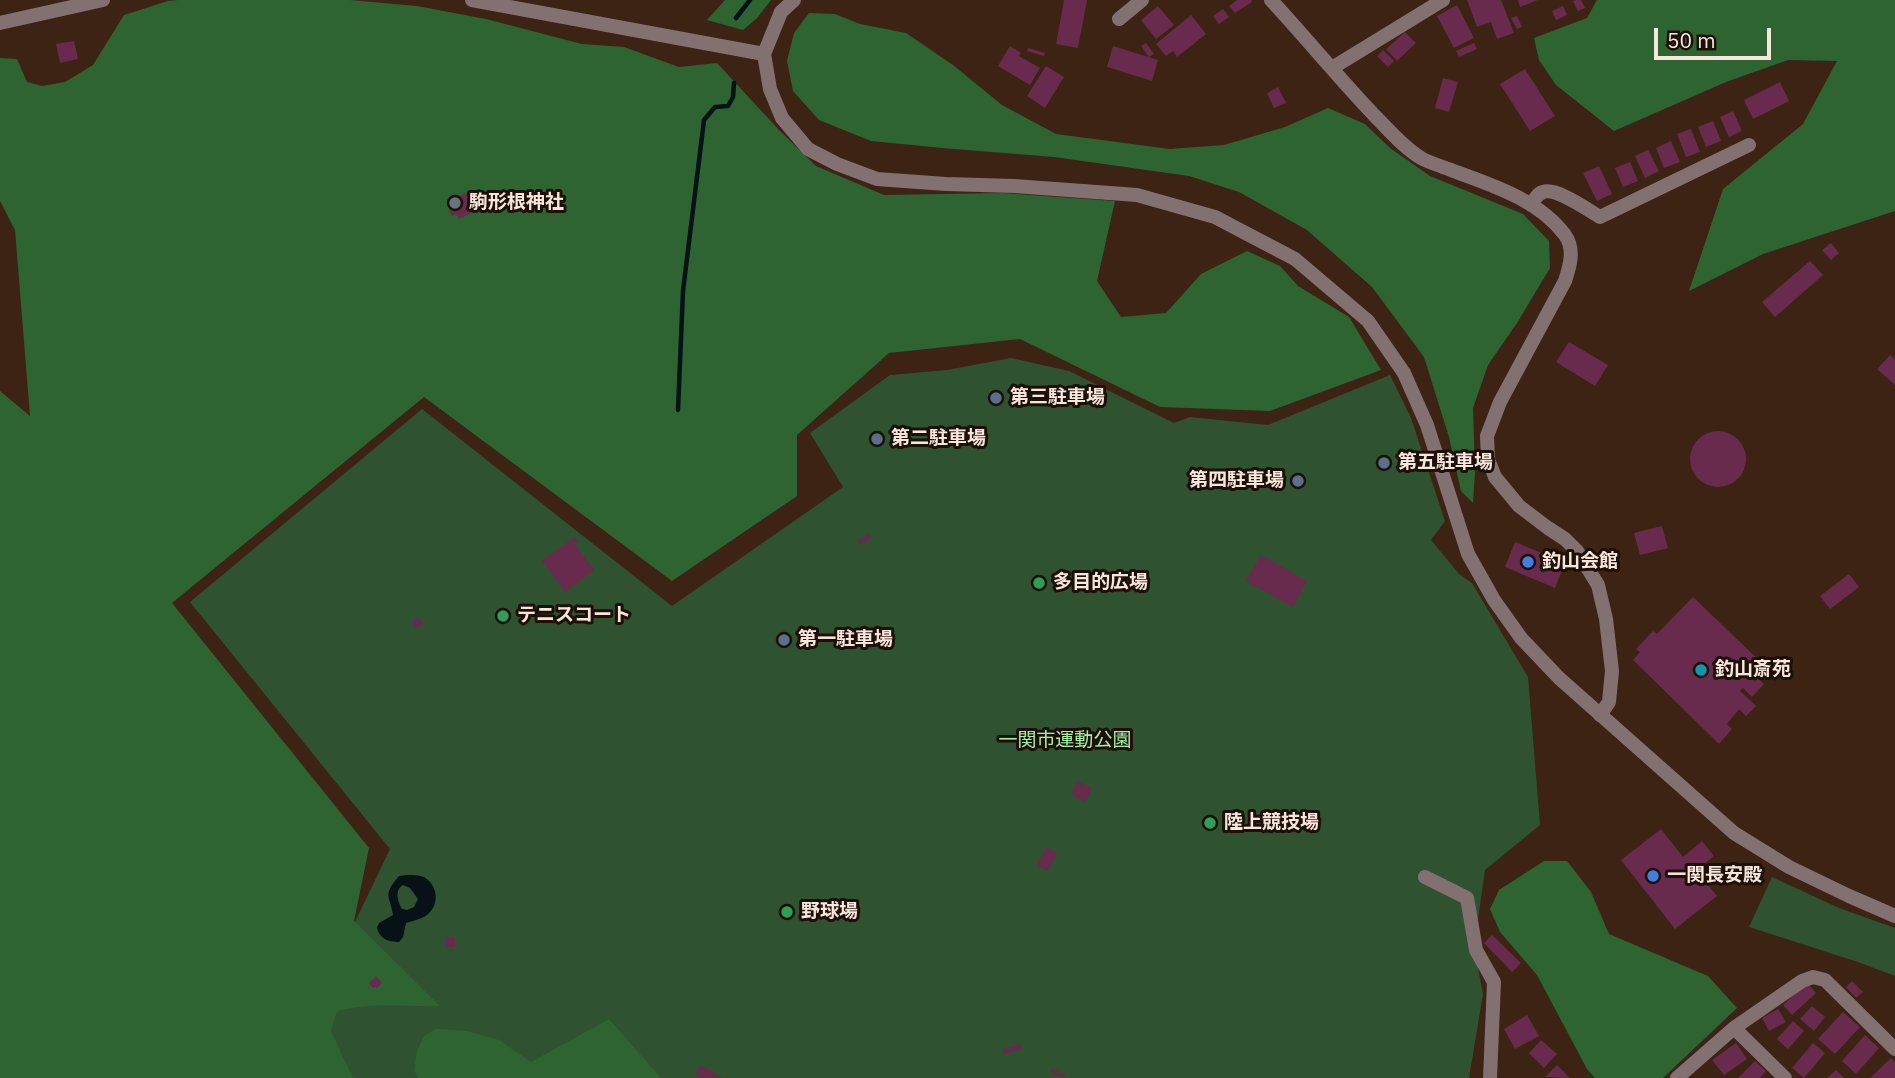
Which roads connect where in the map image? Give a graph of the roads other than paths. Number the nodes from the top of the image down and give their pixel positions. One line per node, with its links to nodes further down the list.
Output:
1 (103, 0): 8 (street)
2 (472, 0): 9 (street)
3 (794, 0): 9 (street)
4 (1142, 0): 7 (street)
5 (1271, 0): 10 (street)
6 (1440, 1): 10 (street)
7 (1119, 19)
8 (0, 23)
9 (764, 54): 13 (street)
10 (1332, 68): 12 (street)
11 (1749, 145): 12 (street)
12 (1531, 205): 13 (street)
13 (1600, 715): 15 (street)
14 (1425, 877): 18 (street)
15 (1895, 916)
16 (1734, 1028): 17 (street); 19 (street); 20 (street)
17 (1895, 1049)
18 (1493, 1076)
19 (1677, 1078)
20 (1785, 1078)

